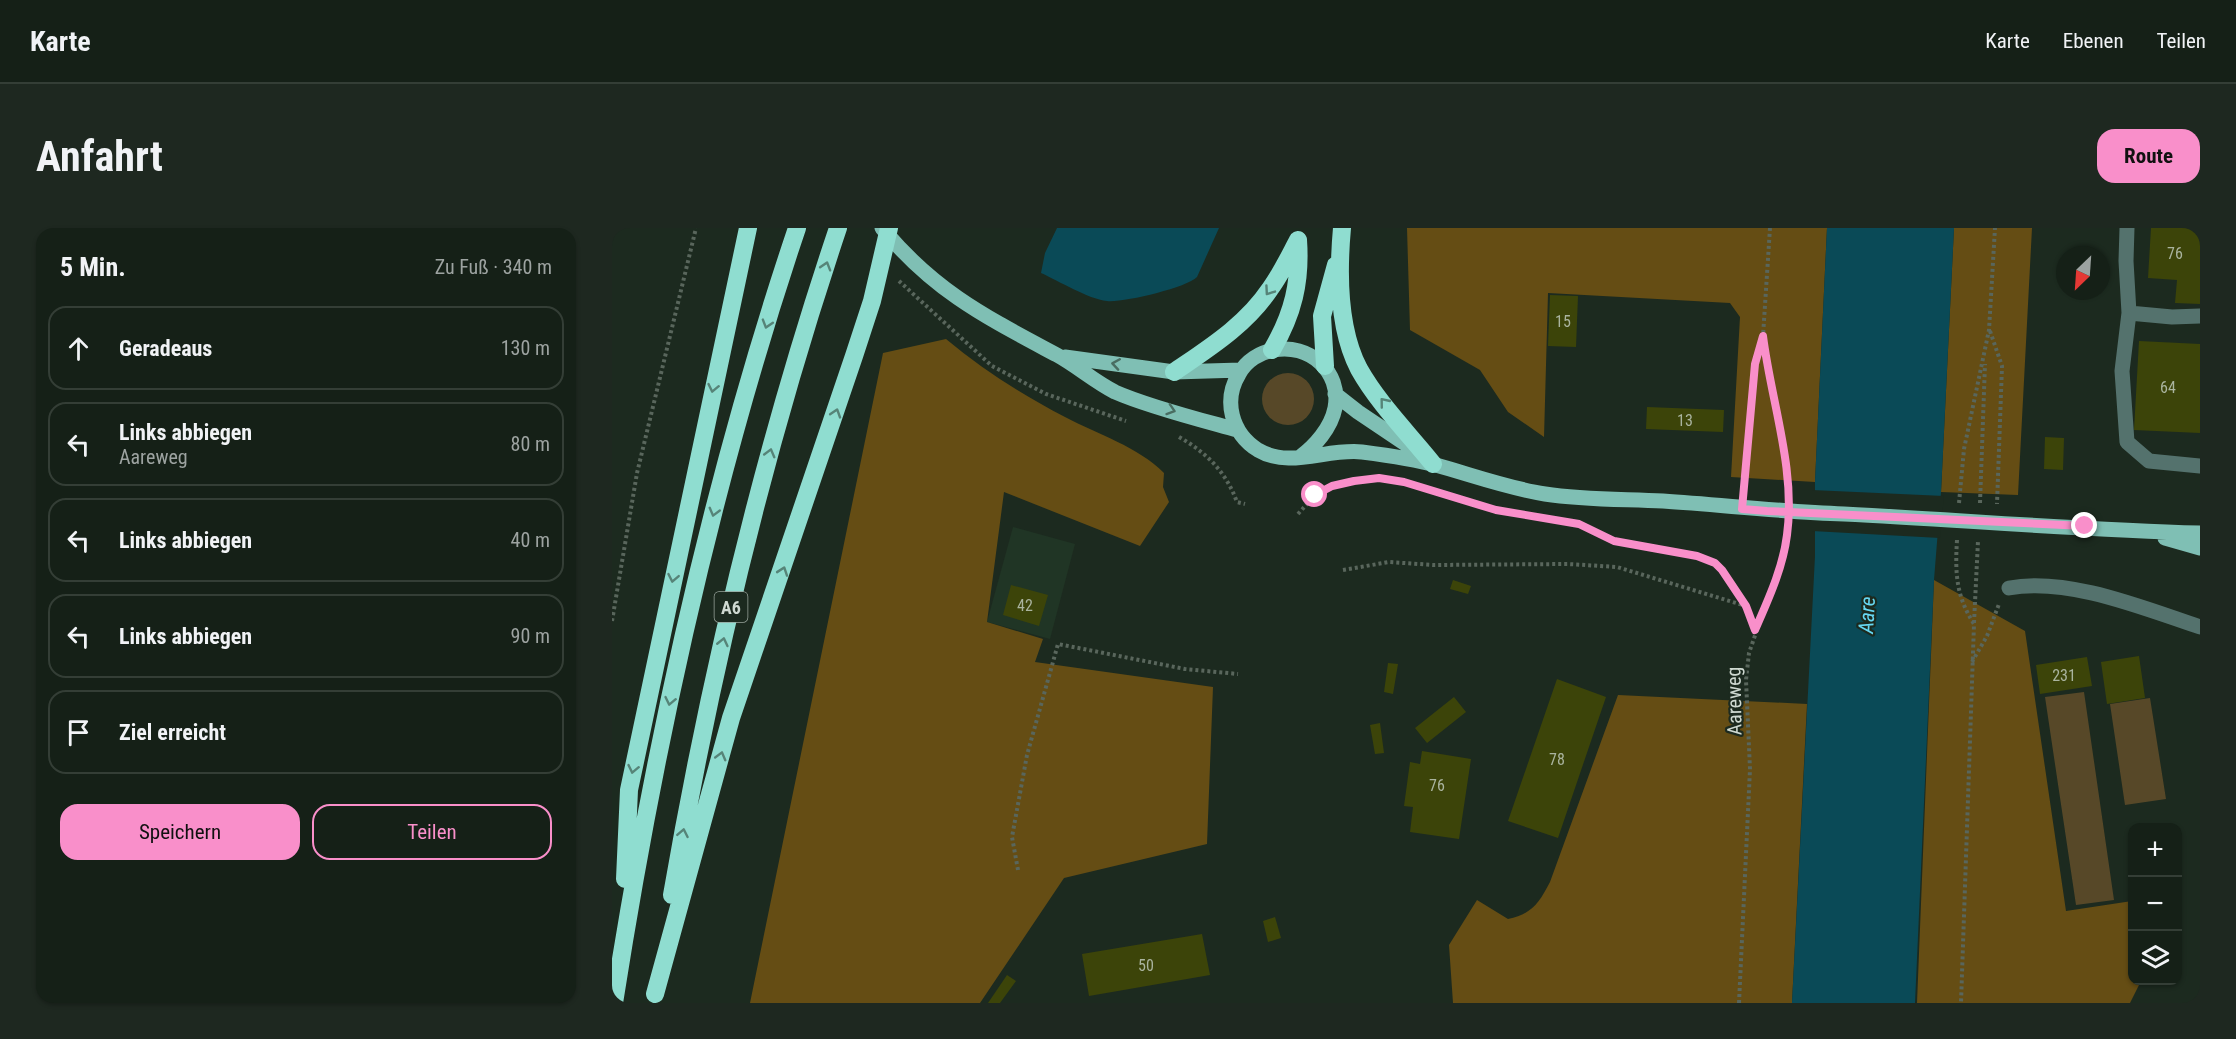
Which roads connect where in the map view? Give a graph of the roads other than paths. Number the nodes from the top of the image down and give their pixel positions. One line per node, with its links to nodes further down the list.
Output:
1 (748, 228): 29 (highway, one-way to 29)
2 (797, 228): 29 (highway, A6, one-way to 29)
3 (838, 228): 30 (highway, A6, one-way to 3)
4 (882, 228): 15 (main road)
5 (889, 228): 11 (highway)
6 (902, 228): 11 (highway)
7 (1341, 228): 10 (highway)
8 (2127, 228): 12 (lane)
9 (1299, 234): 14 (highway); 18 (highway, one-way to 18)
10 (1339, 254): 16 (highway); 22 (highway, one-way to 10)
11 (872, 301): 30 (highway, one-way to 11)
12 (2129, 313): 13 (lane); 23 (lane)
13 (2200, 316)
14 (1272, 350): 16 (main road); 17 (main road)
15 (1058, 356): 18 (main road, one-way to 15); 20 (main road, one-way to 20)
16 (1325, 366): 19 (main road)
17 (1241, 370): 18 (main road); 20 (main road)
18 (1174, 372)
19 (1335, 394): 21 (main road); 22 (main road)
20 (1237, 430): 21 (main road)
21 (1299, 458): 22 (main road)
22 (1433, 464): 24 (main road)
23 (2200, 466)
24 (2145, 532): 25 (main road); 26 (main road)
25 (2200, 533)
26 (2200, 548)
27 (2009, 588): 28 (lane)
28 (2200, 627)
29 (623, 947): 31 (highway, A6)
30 (654, 999)
31 (614, 1003)

